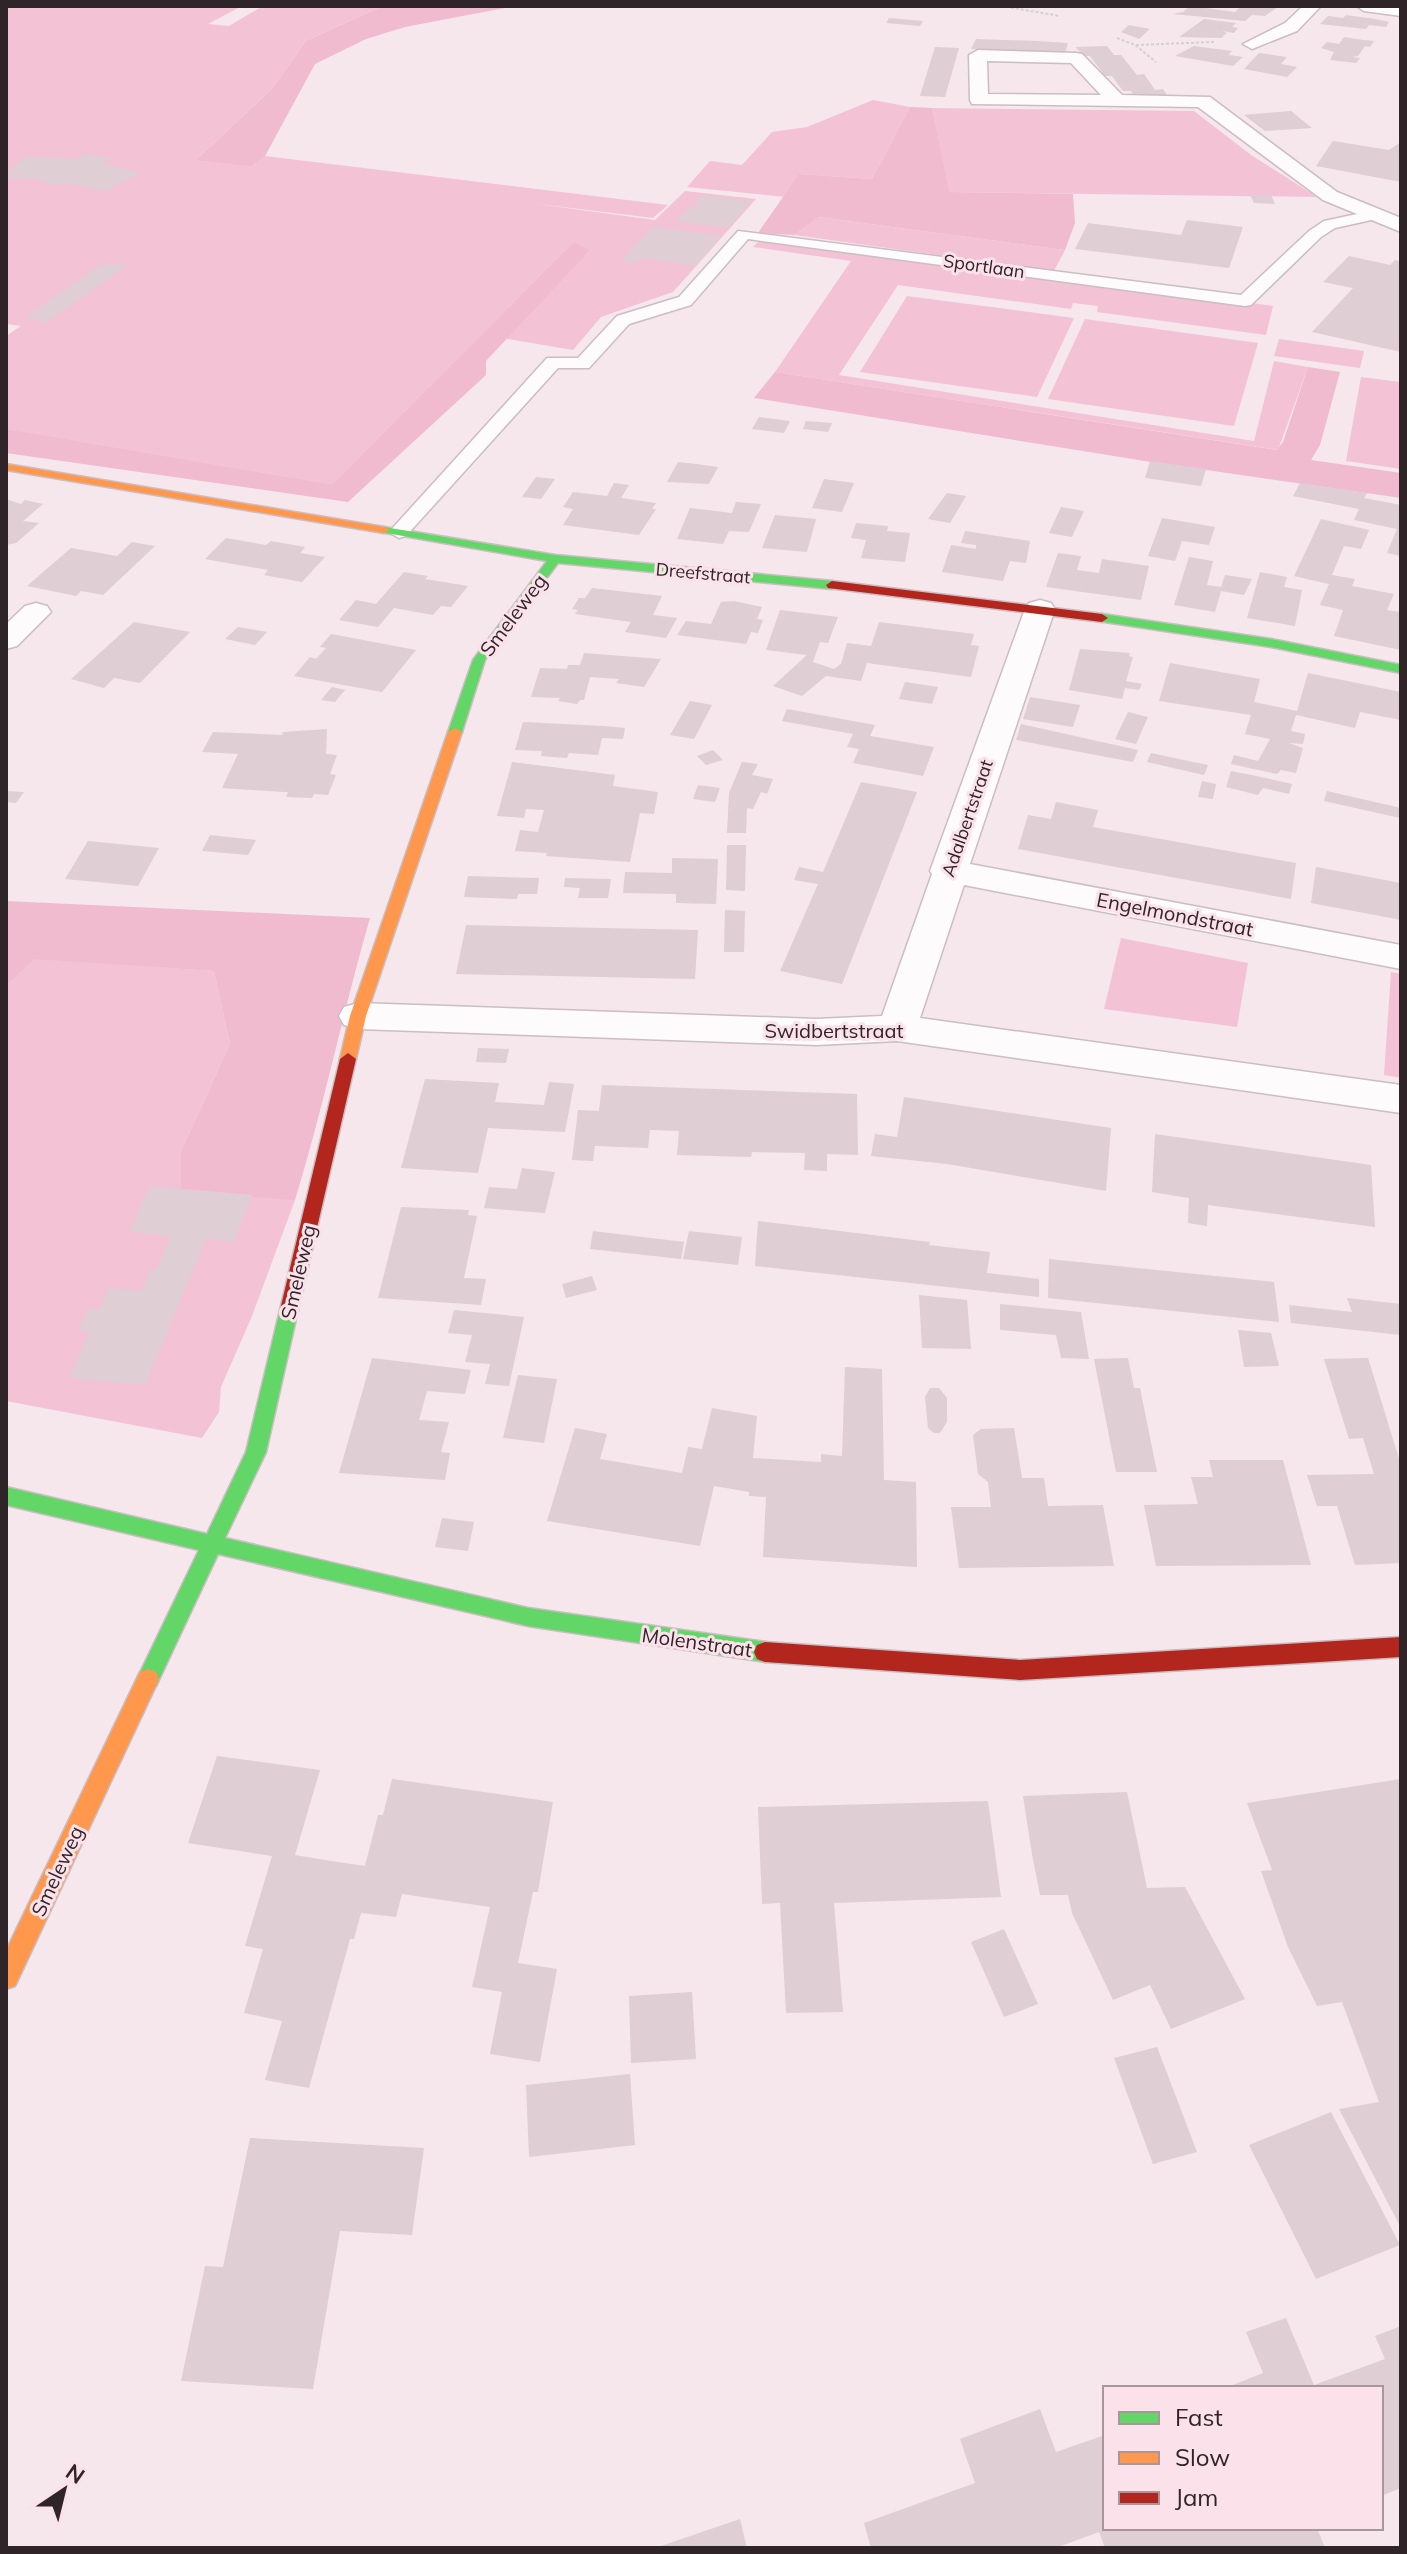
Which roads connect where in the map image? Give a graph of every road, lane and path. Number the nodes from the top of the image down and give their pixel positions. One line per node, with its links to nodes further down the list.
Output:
1 (1313, 6): 4 (street)
2 (1364, 6): 3 (street)
3 (1401, 11)
4 (1252, 44): 5 (path)
5 (1135, 45)
6 (1116, 100): 6 (street); 8 (street)
7 (1388, 199): 8 (street)
8 (1371, 216): 9 (street); 11 (lane, Sportlaan)
9 (1401, 226)
10 (6, 467): 11 (street, Dreefstraat)
11 (399, 532): 12 (street, Dreefstraat)
12 (555, 559): 13 (street, Dreefstraat); 19 (street, Smeleweg)
13 (1040, 609): 16 (street, Dreefstraat); 17 (street, Adalbertstraat)
14 (36, 612): 15 (street)
15 (6, 640)
16 (1401, 669)
17 (948, 871): 18 (street, Engelmondstraat); 20 (street, Adalbertstraat)
18 (1401, 957)
19 (358, 1016): 20 (street, Swidbertstraat); 23 (street, Smeleweg)
20 (897, 1028): 21 (street, Swidbertstraat)
21 (1401, 1099)
22 (6, 1496): 23 (street, Molenstraat)
23 (212, 1542): 24 (street, Molenstraat); 25 (street, Smeleweg)
24 (1401, 1647)
25 (6, 1977)

